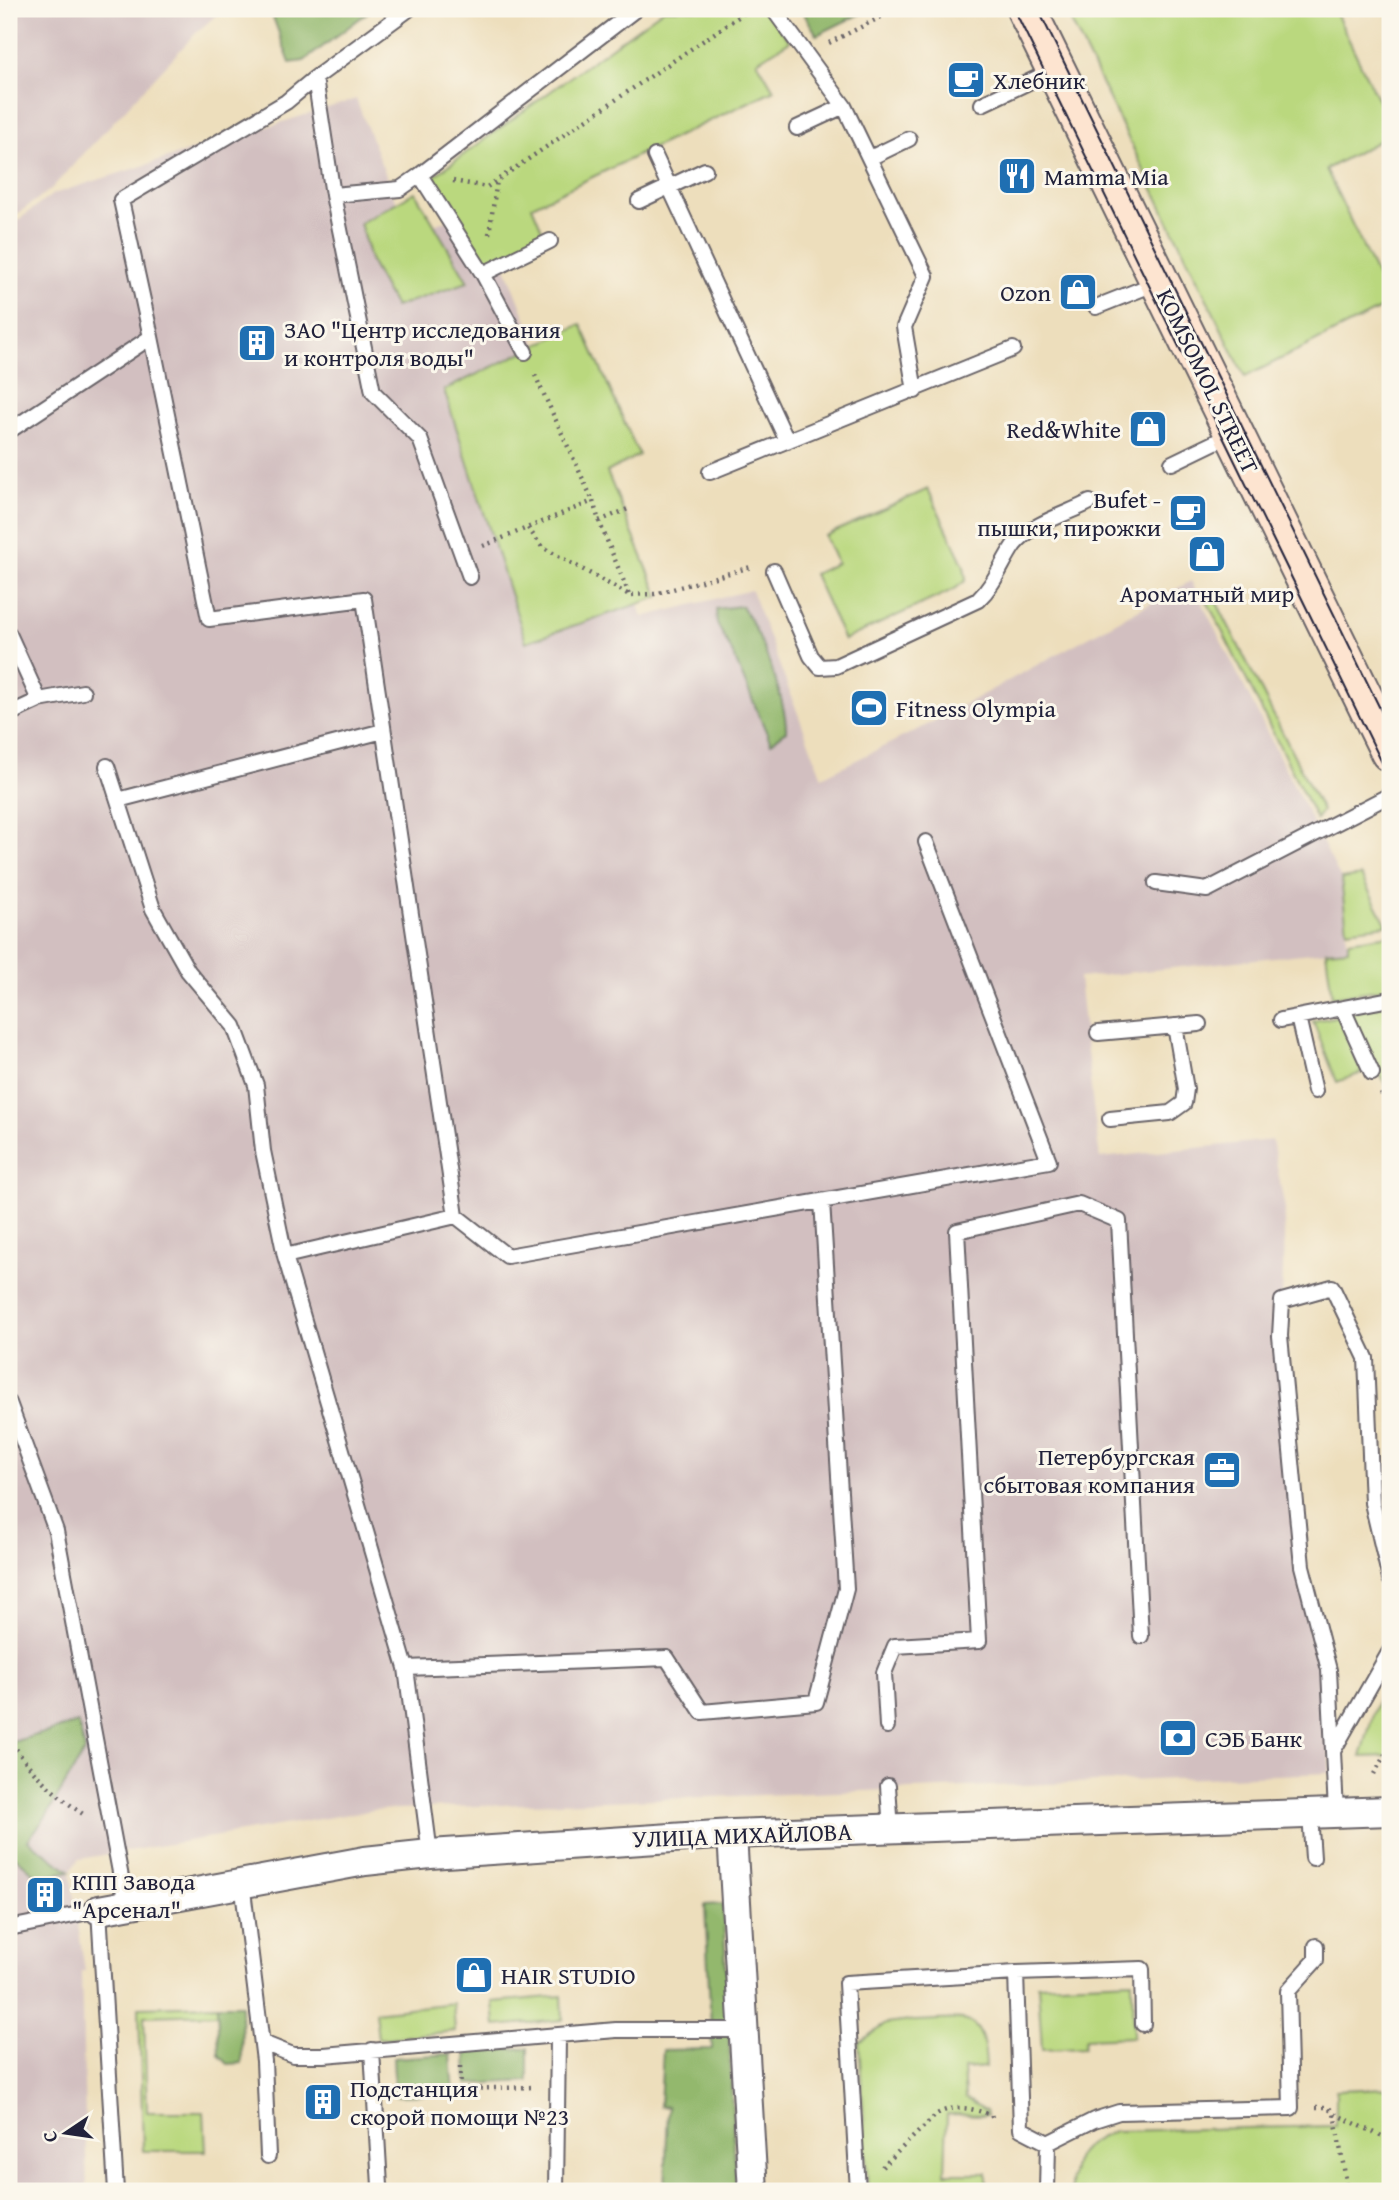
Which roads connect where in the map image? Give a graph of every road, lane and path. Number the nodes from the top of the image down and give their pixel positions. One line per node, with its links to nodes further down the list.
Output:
1 (409, 9): 9 (lane)
2 (636, 9): 17 (lane)
3 (751, 9): 18 (path)
4 (773, 9): 7 (lane)
5 (897, 9): 7 (path)
6 (1026, 9): 8 (main road, KOMSOMOL STREET)
7 (807, 54): 11 (lane)
8 (1055, 69): 10 (lane); 24 (main road, KOMSOMOL STREET)
9 (315, 78): 20 (lane); 26 (lane)
10 (982, 104)
11 (845, 106): 12 (lane); 15 (lane)
12 (797, 128)
13 (909, 139): 15 (lane)
14 (655, 156): 19 (lane)
15 (870, 158): 29 (lane)
16 (705, 170): 19 (lane)
17 (420, 175): 18 (path); 20 (lane); 23 (lane)
18 (498, 180): 23 (path)
19 (670, 187): 21 (lane); 32 (lane)
20 (333, 195): 40 (lane)
21 (639, 201)
22 (550, 241): 23 (lane)
23 (482, 274): 28 (lane)
24 (1160, 282): 25 (lane); 31 (main road, KOMSOMOL STREET)
25 (1096, 307)
26 (151, 337): 30 (lane); 49 (lane)
27 (1013, 349): 29 (lane)
28 (525, 352): 35 (path)
29 (915, 391): 32 (lane)
30 (9, 431)
31 (1234, 433): 33 (lane); 50 (main road, KOMSOMOL STREET)
32 (787, 441): 34 (lane)
33 (1172, 463)
34 (710, 472)
35 (593, 501): 38 (path); 39 (path)
36 (1090, 502): 42 (lane)
37 (628, 509): 38 (path)
38 (599, 521): 44 (path)
39 (528, 528): 40 (path); 44 (path)
40 (461, 554): 43 (lane)
41 (743, 570): 44 (path)
42 (774, 571)
43 (470, 578)
44 (629, 595)
45 (9, 634): 47 (lane)
46 (83, 692): 47 (lane)
47 (39, 700): 48 (lane)
48 (9, 714)
49 (383, 731): 53 (lane); 67 (lane)
50 (1390, 752)
51 (107, 766): 53 (lane)
52 (1390, 795): 55 (lane)
53 (118, 800): 68 (lane)
54 (926, 842): 66 (lane)
55 (1156, 883)
56 (1390, 999): 57 (lane)
57 (1343, 1009): 58 (lane); 63 (lane)
58 (1298, 1017): 59 (lane); 64 (lane)
59 (1281, 1020)
60 (1199, 1024): 61 (lane)
61 (1175, 1026): 62 (lane); 65 (lane)
62 (1098, 1033)
63 (1372, 1073)
64 (1315, 1091)
65 (1110, 1119)
66 (822, 1201): 67 (lane); 73 (lane)
67 (456, 1216): 68 (lane)
68 (285, 1256): 73 (lane)
69 (9, 1403): 88 (lane)
70 (1390, 1579): 77 (lane)
71 (1141, 1636): 74 (lane)
72 (1390, 1651): 77 (lane)
73 (406, 1668): 85 (lane)
74 (887, 1726)
75 (9, 1737): 80 (path)
76 (1390, 1746): 78 (path)
77 (1333, 1752): 82 (lane)
78 (1374, 1774)
79 (888, 1786): 83 (lane)
80 (58, 1796)
81 (1390, 1811): 82 (street, УЛИЦА МИХАЙЛОВА)
82 (1323, 1813): 83 (street, УЛИЦА МИХАЙЛОВА); 86 (lane)
83 (891, 1830): 84 (street, УЛИЦА МИХАЙЛОВА)
84 (732, 1835): 85 (street, УЛИЦА МИХАЙЛОВА); 93 (street)
85 (430, 1854): 87 (street, УЛИЦА МИХАЙЛОВА)
86 (1313, 1858)
87 (242, 1881): 88 (street, УЛИЦА МИХАЙЛОВА); 95 (lane)
88 (112, 1907): 89 (lane); 107 (lane)
89 (9, 1928)
90 (1316, 1946): 99 (lane)
91 (1016, 1973): 92 (lane); 103 (lane); 106 (lane)
92 (1143, 2024)
93 (743, 2029): 94 (lane); 110 (street)
94 (558, 2038): 96 (lane); 98 (lane)
95 (262, 2043): 97 (lane); 104 (lane)
96 (459, 2044): 97 (lane); 98 (path)
97 (372, 2050): 108 (lane)
98 (558, 2087): 109 (lane)
99 (1291, 2108): 100 (path); 103 (lane)
100 (1334, 2113): 102 (path); 112 (path)
101 (996, 2124): 106 (path)
102 (1390, 2140)
103 (1048, 2143): 111 (lane)
104 (268, 2155)
105 (1390, 2186): 113 (path)
106 (858, 2190)
107 (116, 2191)
108 (383, 2191)
109 (556, 2191)
110 (753, 2191)
111 (1047, 2191)
112 (1348, 2191)
113 (1370, 2191)

